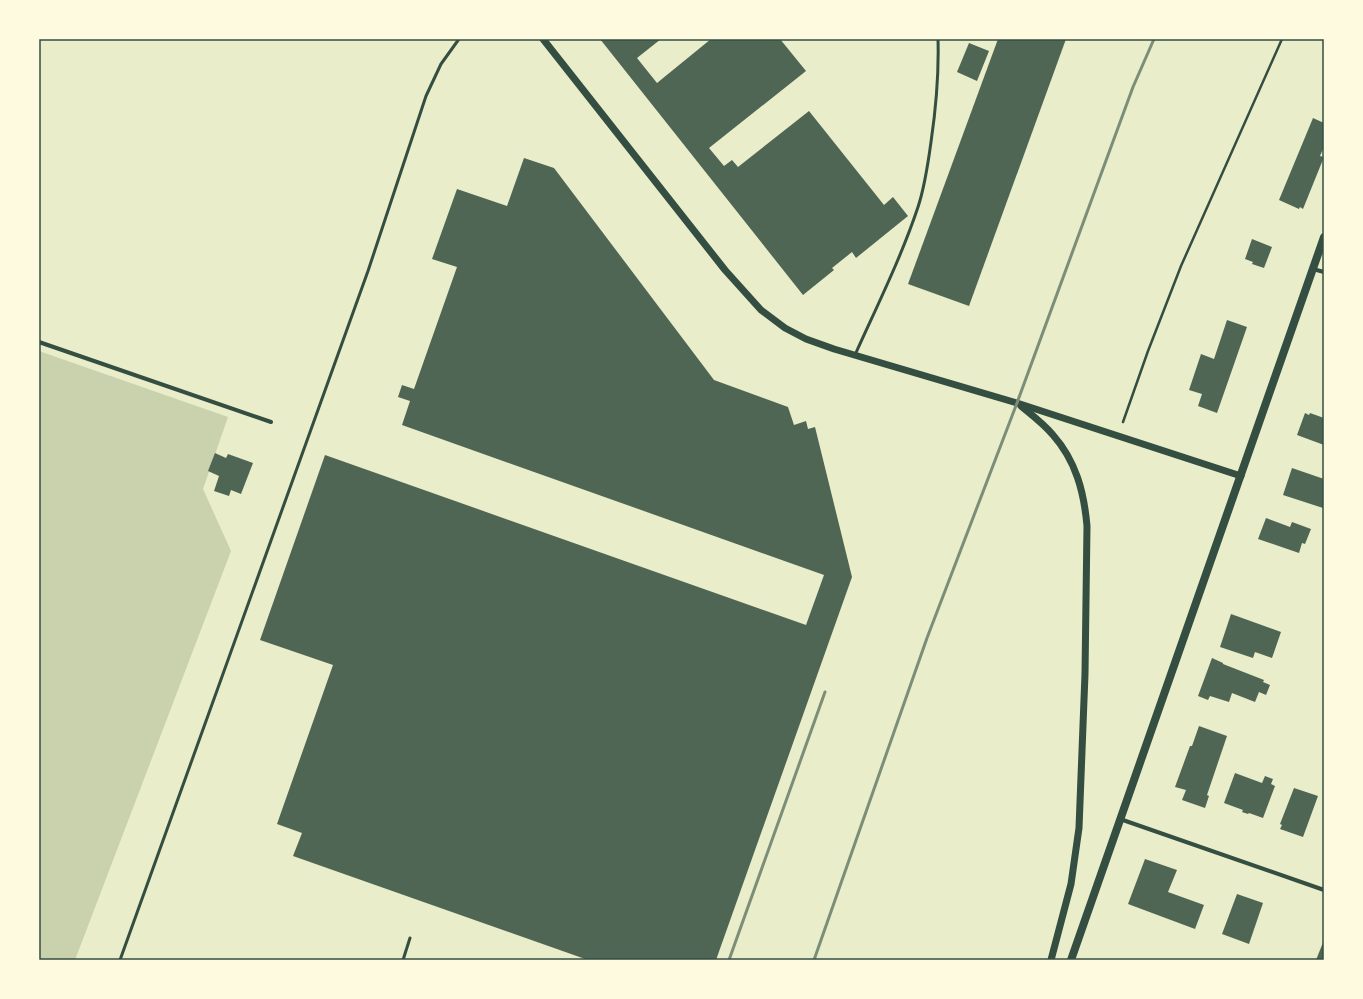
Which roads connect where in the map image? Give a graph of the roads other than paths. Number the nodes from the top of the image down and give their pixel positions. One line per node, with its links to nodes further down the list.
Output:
1 (459, 39): 15 (lane)
2 (543, 39): 8 (street)
3 (938, 39): 8 (lane)
4 (1324, 237): 5 (main road)
5 (1313, 268): 6 (street); 11 (main road)
6 (1324, 272)
7 (39, 342): 10 (street)
8 (855, 355): 9 (street)
9 (1017, 403): 11 (street); 17 (street)
10 (271, 422)
11 (1241, 476): 12 (main road)
12 (1120, 819): 13 (street); 18 (main road)
13 (1324, 890)
14 (410, 938): 16 (lane)
15 (120, 960)
16 (403, 960)
17 (1051, 960)
18 (1071, 960)

